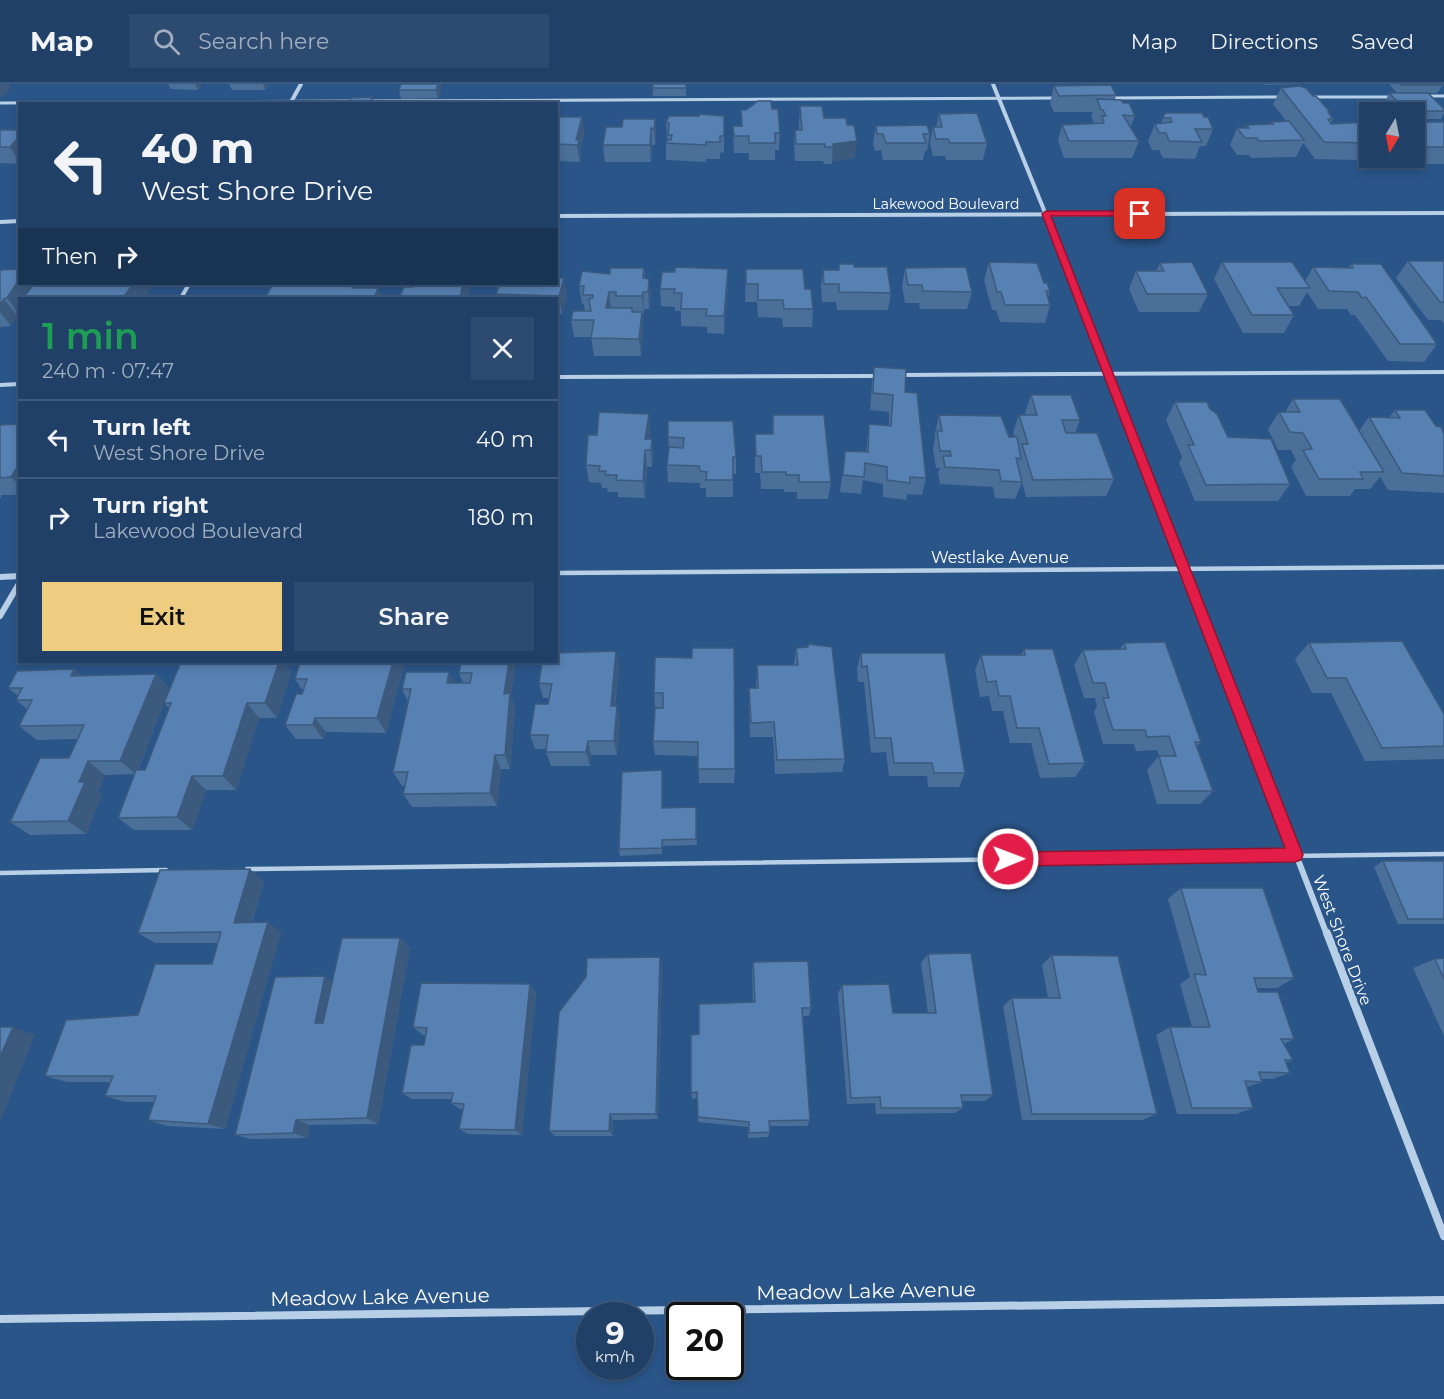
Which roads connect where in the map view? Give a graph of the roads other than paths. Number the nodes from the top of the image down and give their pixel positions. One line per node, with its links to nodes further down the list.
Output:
1 (301, 84): 11 (street)
2 (993, 84): 8 (street, West Shore Drive)
3 (1420, 96): 4 (lane)
4 (1444, 96)
5 (1292, 97): 10 (lane)
6 (1303, 97): 7 (lane)
7 (1397, 97)
8 (998, 98): 9 (lane); 11 (lane); 15 (street, West Shore Drive)
9 (1057, 98)
10 (1104, 98)
11 (291, 102)
12 (0, 103): 13 (lane)
13 (18, 103)
14 (1444, 213): 15 (street, Lakewood Boulevard)
15 (1046, 214): 16 (street, Lakewood Boulevard); 20 (street, West Shore Drive)
16 (558, 216)
17 (18, 221): 18 (street)
18 (0, 222)
19 (1444, 372): 20 (lane)
20 (1110, 374): 21 (lane); 27 (street, West Shore Drive)
21 (898, 375)
22 (886, 376): 23 (lane)
23 (558, 377)
24 (18, 384): 25 (lane)
25 (0, 385)
26 (1444, 567): 27 (street, Westlake Avenue)
27 (1185, 569): 28 (street, Westlake Avenue); 34 (street, West Shore Drive)
28 (558, 573)
29 (0, 576): 30 (street)
30 (18, 576)
31 (18, 585): 32 (street)
32 (0, 616)
33 (1444, 854): 34 (lane)
34 (1295, 855): 35 (lane); 38 (street, West Shore Drive)
35 (240, 869)
36 (168, 870): 37 (lane)
37 (0, 873)
38 (1444, 1236)
39 (1444, 1300): 40 (street, Meadow Lake Avenue)
40 (0, 1319)

